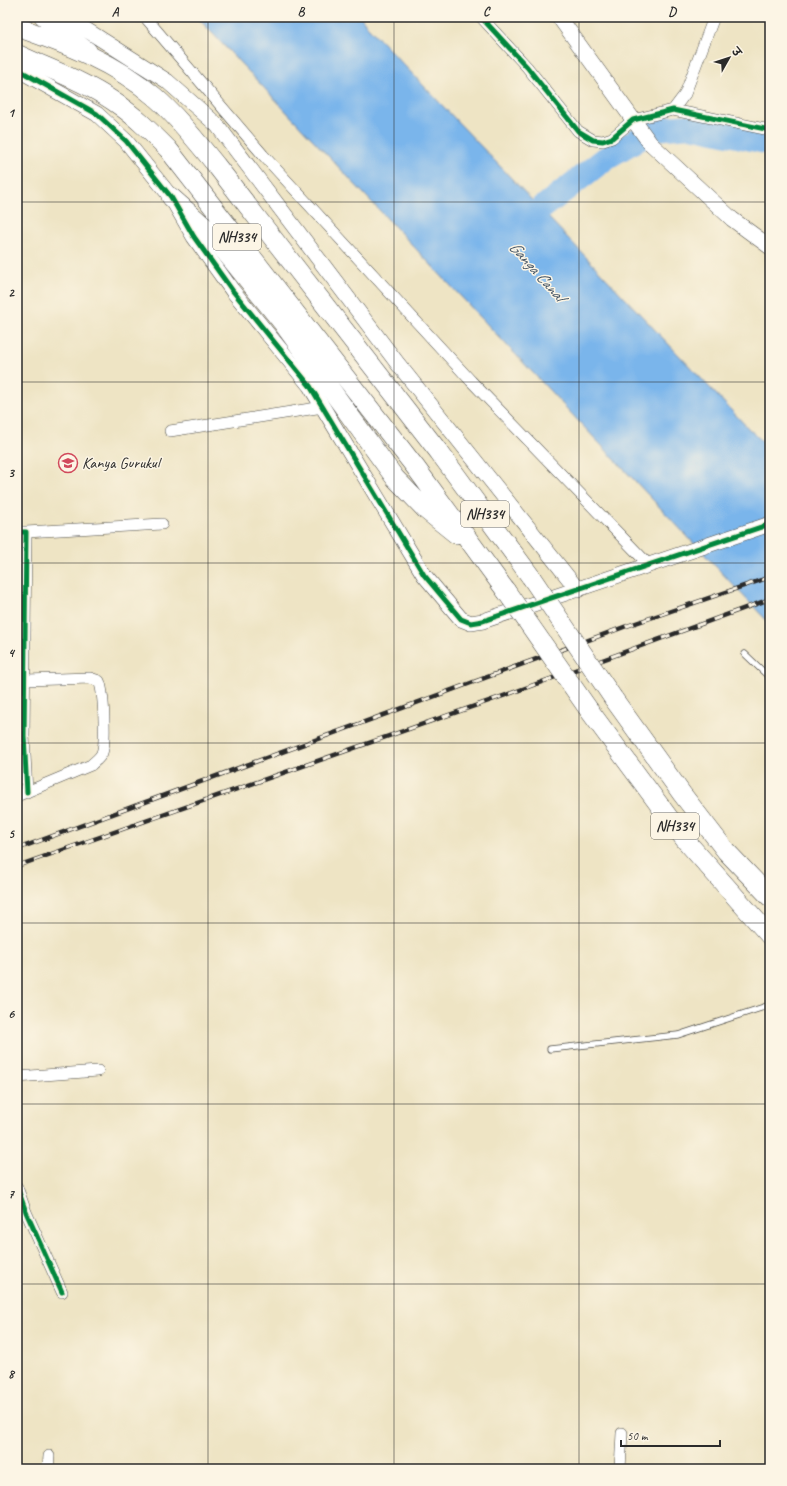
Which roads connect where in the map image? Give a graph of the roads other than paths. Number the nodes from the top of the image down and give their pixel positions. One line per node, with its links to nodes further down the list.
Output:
1 (42, 17): 9 (street)
2 (66, 17): 23 (street)
3 (145, 17): 22 (street)
4 (481, 17): 12 (street)
5 (559, 17): 12 (street)
6 (714, 17): 11 (street)
7 (17, 27): 9 (highway, NH334)
8 (17, 54): 21 (highway, NH334)
9 (105, 63): 28 (highway, NH334, bridge)
10 (17, 69): 14 (street)
11 (673, 110): 12 (street); 13 (street)
12 (635, 123): 15 (street)
13 (770, 130)
14 (171, 197): 16 (street); 21 (highway)
15 (770, 247)
16 (323, 407): 17 (street); 23 (street)
17 (170, 431)
18 (162, 524): 20 (street)
19 (770, 524): 22 (street)
20 (22, 532): 26 (street)
21 (476, 550): 29 (highway, NH334, bridge)
22 (655, 562): 23 (street)
23 (578, 590)
24 (745, 654): 25 (lane)
25 (770, 678)
26 (26, 680): 27 (street); 27 (street)
27 (22, 794)
28 (770, 897)
29 (770, 936)
30 (770, 1005): 31 (lane)
31 (550, 1049)
32 (98, 1071): 33 (street)
33 (17, 1077)
34 (17, 1187): 35 (street)
35 (21, 1213): 36 (street)
36 (62, 1292)
37 (622, 1433): 40 (street)
38 (49, 1456): 39 (street)
39 (48, 1469)
40 (620, 1469)

